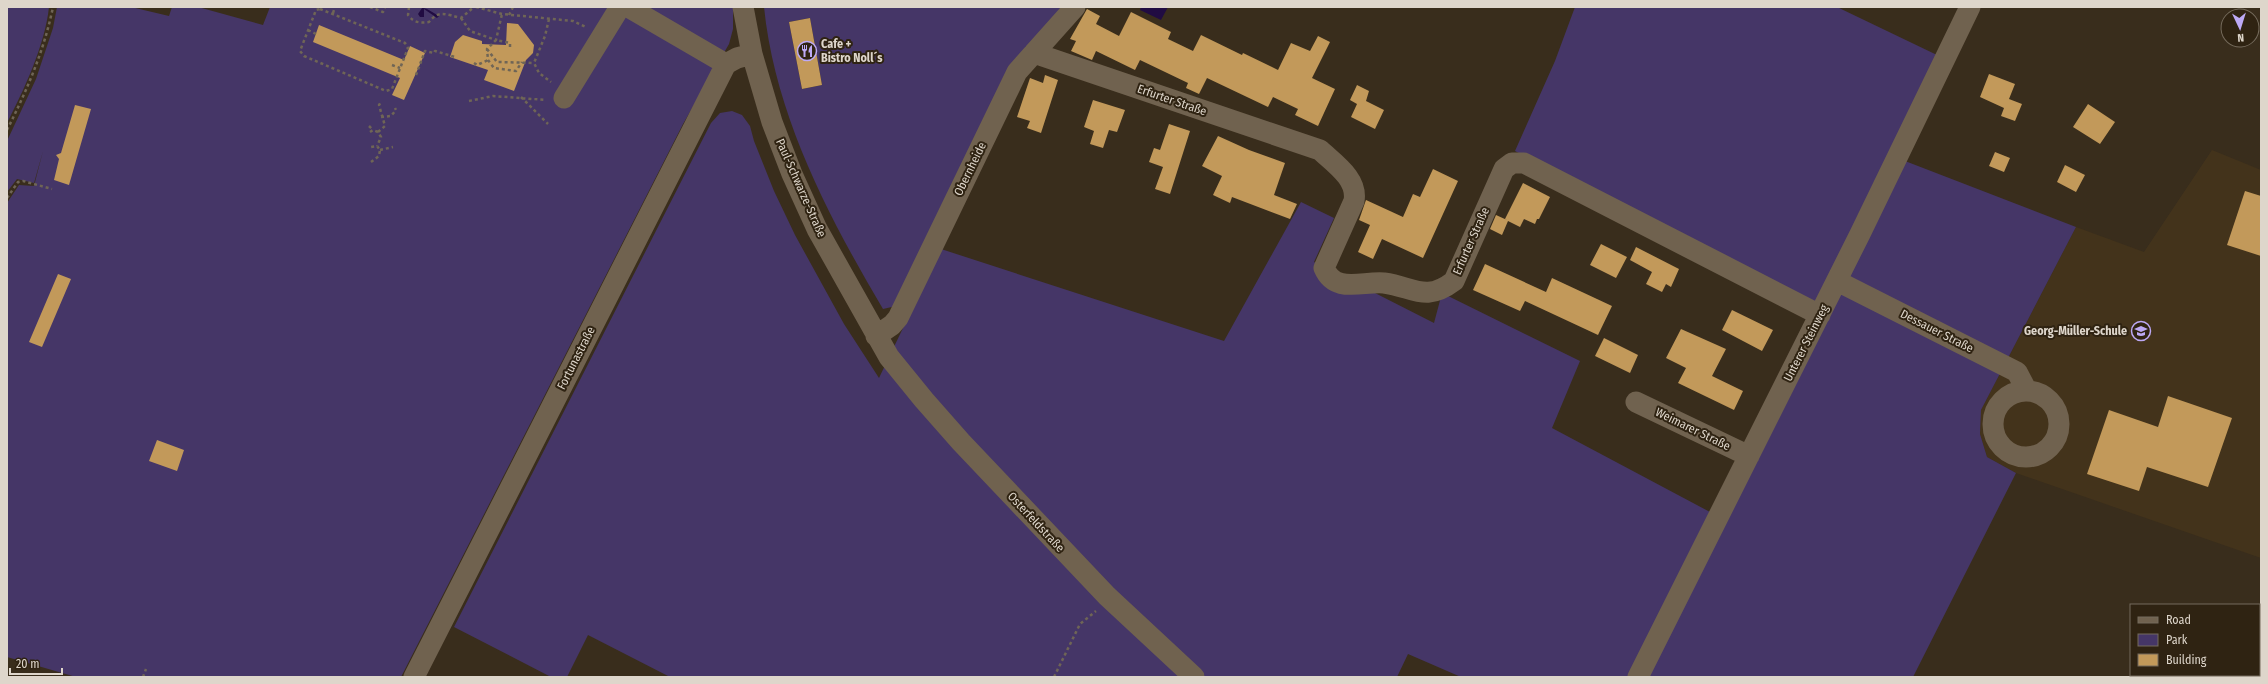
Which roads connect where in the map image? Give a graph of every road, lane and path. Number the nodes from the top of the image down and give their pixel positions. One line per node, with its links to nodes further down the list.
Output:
1 (53, 7): 44 (path)
2 (335, 7): 14 (path)
3 (370, 7): 4 (path)
4 (385, 7)
5 (409, 7): 17 (path)
6 (475, 7): 13 (path); 17 (path)
7 (513, 7): 16 (path)
8 (620, 7): 21 (street)
9 (628, 7): 32 (street)
10 (743, 7): 26 (street, Paul-Schwarze-Straße)
11 (1075, 7): 25 (street, Obernheide)
12 (1970, 7): 53 (street, Unterer Steinweg)
13 (484, 8): 15 (path)
14 (333, 13): 19 (path); 34 (path)
15 (502, 14): 16 (path); 22 (path)
16 (509, 15): 18 (path)
17 (461, 18): 22 (path)
18 (549, 19): 21 (path); 31 (path)
19 (308, 30): 20 (path); 34 (path)
20 (316, 34)
21 (603, 34): 36 (street)
22 (496, 40): 23 (path); 24 (path)
23 (510, 47)
24 (487, 50): 28 (path); 29 (path)
25 (1034, 53): 54 (street, Erfurter Straße); 55 (street, Obernheide)
26 (752, 54): 32 (street); 55 (street, Paul-Schwarze-Straße)
27 (455, 57): 35 (path)
28 (488, 60): 29 (path); 30 (path)
29 (522, 62): 31 (path)
30 (474, 63)
31 (534, 63): 36 (path)
32 (726, 64): 63 (street, Fortunastraße)
33 (392, 65): 34 (path)
34 (400, 68)
35 (416, 75)
36 (562, 96): 37 (path)
37 (520, 97): 38 (path); 42 (path)
38 (470, 101)
39 (381, 102): 41 (path)
40 (395, 108): 41 (path)
41 (382, 116): 45 (path)
42 (548, 124)
43 (369, 126): 45 (path)
44 (7, 130)
45 (378, 132): 46 (path)
46 (377, 146): 47 (path); 49 (path)
47 (371, 147)
48 (393, 147): 49 (path)
49 (380, 150): 50 (path)
50 (371, 162)
51 (52, 189): 52 (path)
52 (7, 198)
53 (1837, 281): 54 (street, Unterer Steinweg); 57 (street, Dessauer Straße)
54 (1820, 315): 59 (street, Unterer Steinweg)
55 (876, 336): 56 (street, Paul-Schwarze-Straße)
56 (890, 357): 65 (street, Osterfeldstraße)
57 (2027, 391)
58 (1636, 402): 59 (street, Weimarer Straße)
59 (1749, 456): 66 (street, Unterer Steinweg)
60 (1080, 624): 64 (path)
61 (146, 669): 62 (path)
62 (142, 677)
63 (414, 677)
64 (1054, 677)
65 (1194, 677)
66 (1638, 677)

